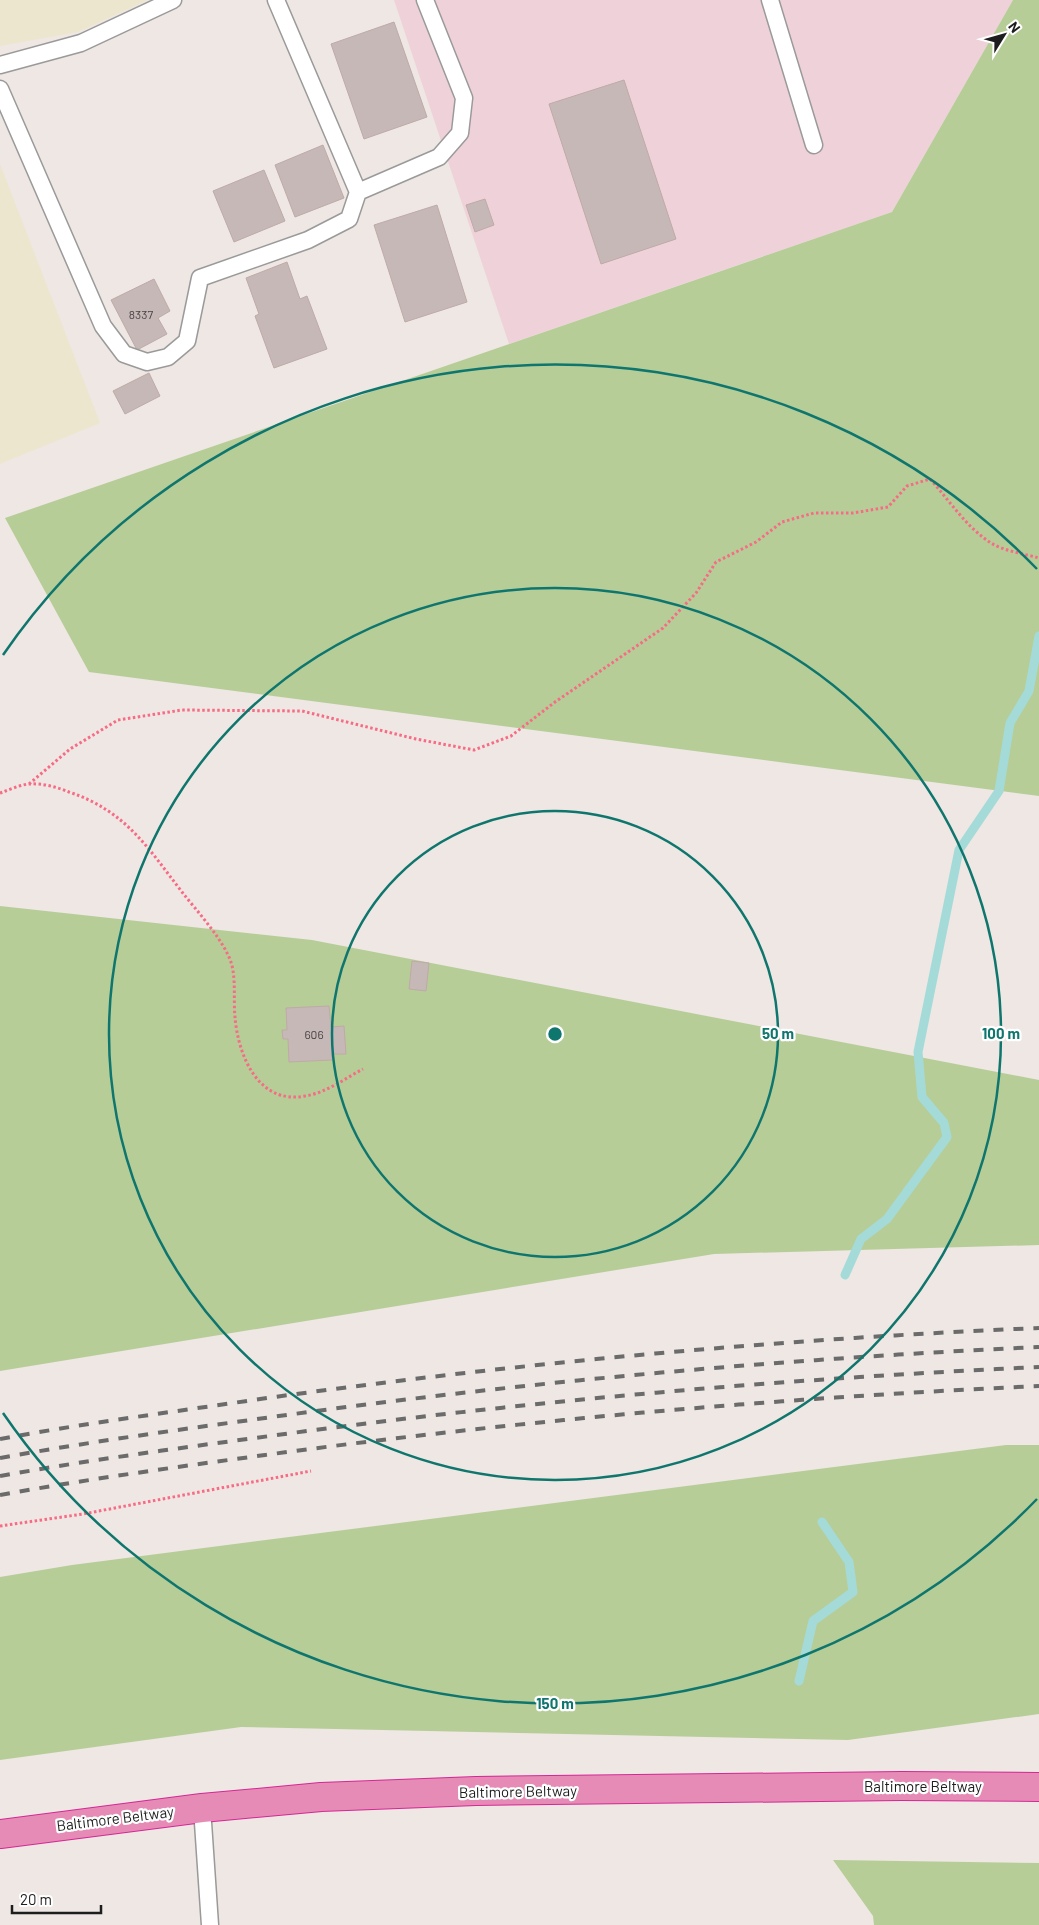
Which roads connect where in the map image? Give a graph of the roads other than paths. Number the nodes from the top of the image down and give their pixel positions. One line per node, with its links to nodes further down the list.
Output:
1 (172, 0): 5 (lane)
2 (276, 0): 8 (lane)
3 (425, 0): 8 (lane)
4 (770, 0): 7 (lane)
5 (0, 65)
6 (0, 89): 8 (lane)
7 (814, 145)
8 (358, 192)
9 (1039, 1787): 10 (highway, Baltimore Beltway)
10 (202, 1808): 11 (highway, Baltimore Beltway); 12 (lane)
11 (0, 1834)
12 (210, 1925)

